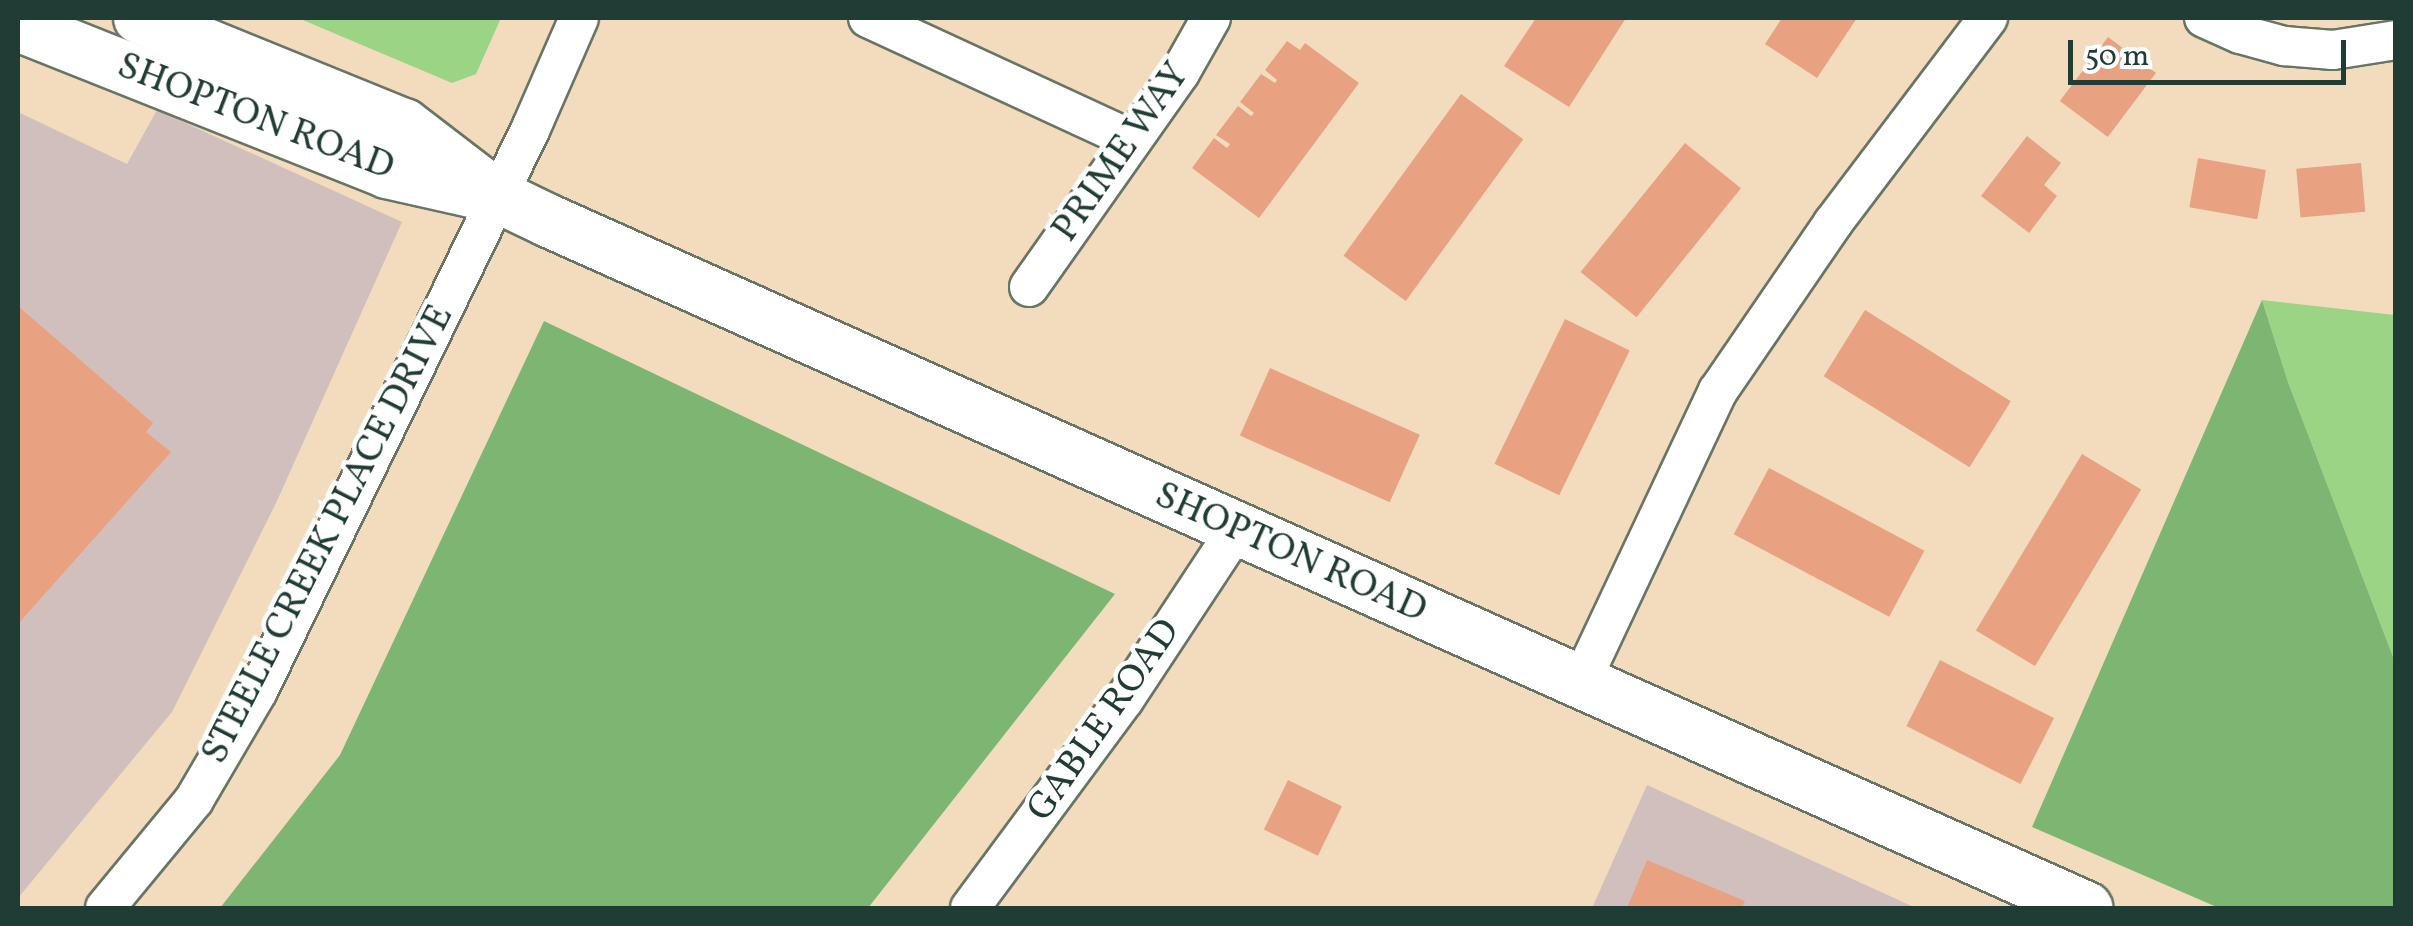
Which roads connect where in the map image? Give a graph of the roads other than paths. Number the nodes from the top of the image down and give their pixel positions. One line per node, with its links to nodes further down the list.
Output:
1 (140, 18): 10 (street, SHOPTON ROAD)
2 (579, 18): 10 (street, STEELE CREEK PLACE DRIVE)
3 (868, 18): 9 (street)
4 (1210, 18): 9 (street, PRIME WAY)
5 (1988, 18): 13 (street)
6 (2204, 18): 8 (street)
7 (18, 25): 10 (street, SHOPTON ROAD)
8 (2396, 40)
9 (1132, 140): 11 (street, PRIME WAY)
10 (497, 196): 12 (street, SHOPTON ROAD); 14 (street, STEELE CREEK PLACE DRIVE)
11 (1029, 287)
12 (1236, 530): 13 (street, SHOPTON ROAD); 15 (street, GABLE ROAD)
13 (1580, 684): 16 (street, SHOPTON ROAD)
14 (105, 908)
15 (970, 908)
16 (2086, 908)

